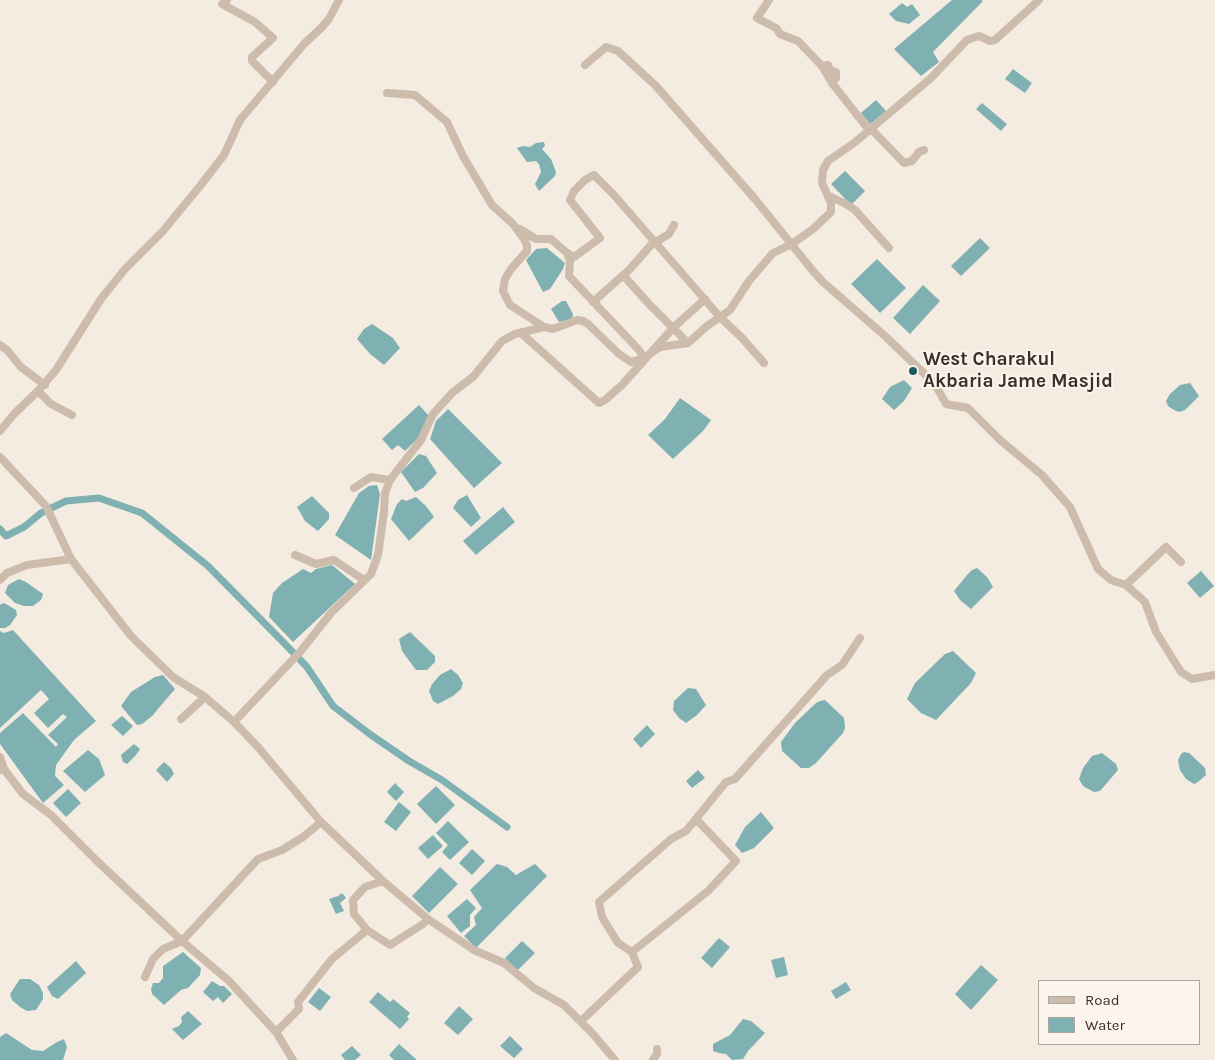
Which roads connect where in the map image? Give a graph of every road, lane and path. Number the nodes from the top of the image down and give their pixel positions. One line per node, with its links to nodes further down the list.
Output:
1 (227, 0): 6 (street)
2 (340, 0): 6 (street)
3 (769, 0): 8 (street)
4 (1039, 0): 8 (street)
5 (585, 65): 14 (street)
6 (273, 82): 29 (street)
7 (387, 93): 11 (street)
8 (869, 130): 9 (street); 10 (street)
9 (924, 150)
10 (829, 196): 14 (street); 15 (street)
11 (513, 224): 16 (street); 21 (street)
12 (674, 225): 13 (street)
13 (654, 243): 16 (street); 17 (street); 18 (street)
14 (792, 244): 20 (street); 41 (street)
15 (889, 248)
16 (567, 253): 19 (street)
17 (622, 275): 19 (street); 22 (street)
18 (704, 299): 20 (street); 22 (street)
19 (593, 302): 27 (street)
20 (720, 317): 24 (street); 28 (street)
21 (544, 327): 23 (street); 27 (street)
22 (674, 328): 24 (street); 26 (street)
23 (521, 333): 26 (street); 34 (street)
24 (688, 343): 26 (street)
25 (0, 345): 29 (street)
26 (651, 353): 27 (street)
27 (644, 358)
28 (764, 363)
29 (45, 385): 30 (street)
30 (38, 391): 31 (street); 32 (street)
31 (72, 415)
32 (0, 432)
33 (0, 458): 37 (street)
34 (390, 480): 35 (street); 40 (street)
35 (354, 488)
36 (295, 555): 40 (street)
37 (71, 559): 39 (street); 44 (street)
38 (1181, 562): 41 (street)
39 (0, 580)
40 (364, 580): 46 (street)
41 (1126, 585): 43 (street)
42 (860, 638): 49 (street)
43 (1215, 674)
44 (205, 697): 45 (street); 46 (street)
45 (181, 719)
46 (234, 722): 50 (street)
47 (0, 758): 48 (street)
48 (2, 769): 54 (street)
49 (696, 819): 55 (street); 55 (street)
50 (321, 822): 51 (street); 54 (street)
51 (383, 881): 52 (street); 53 (street)
52 (428, 919): 53 (street); 57 (street)
53 (367, 930): 58 (street)
54 (182, 941): 56 (street); 58 (street)
55 (632, 952): 57 (street)
56 (145, 977)
57 (581, 1021): 61 (street)
58 (276, 1032): 60 (street)
59 (657, 1049): 62 (street)
60 (293, 1060)
61 (615, 1060)
62 (652, 1060)

